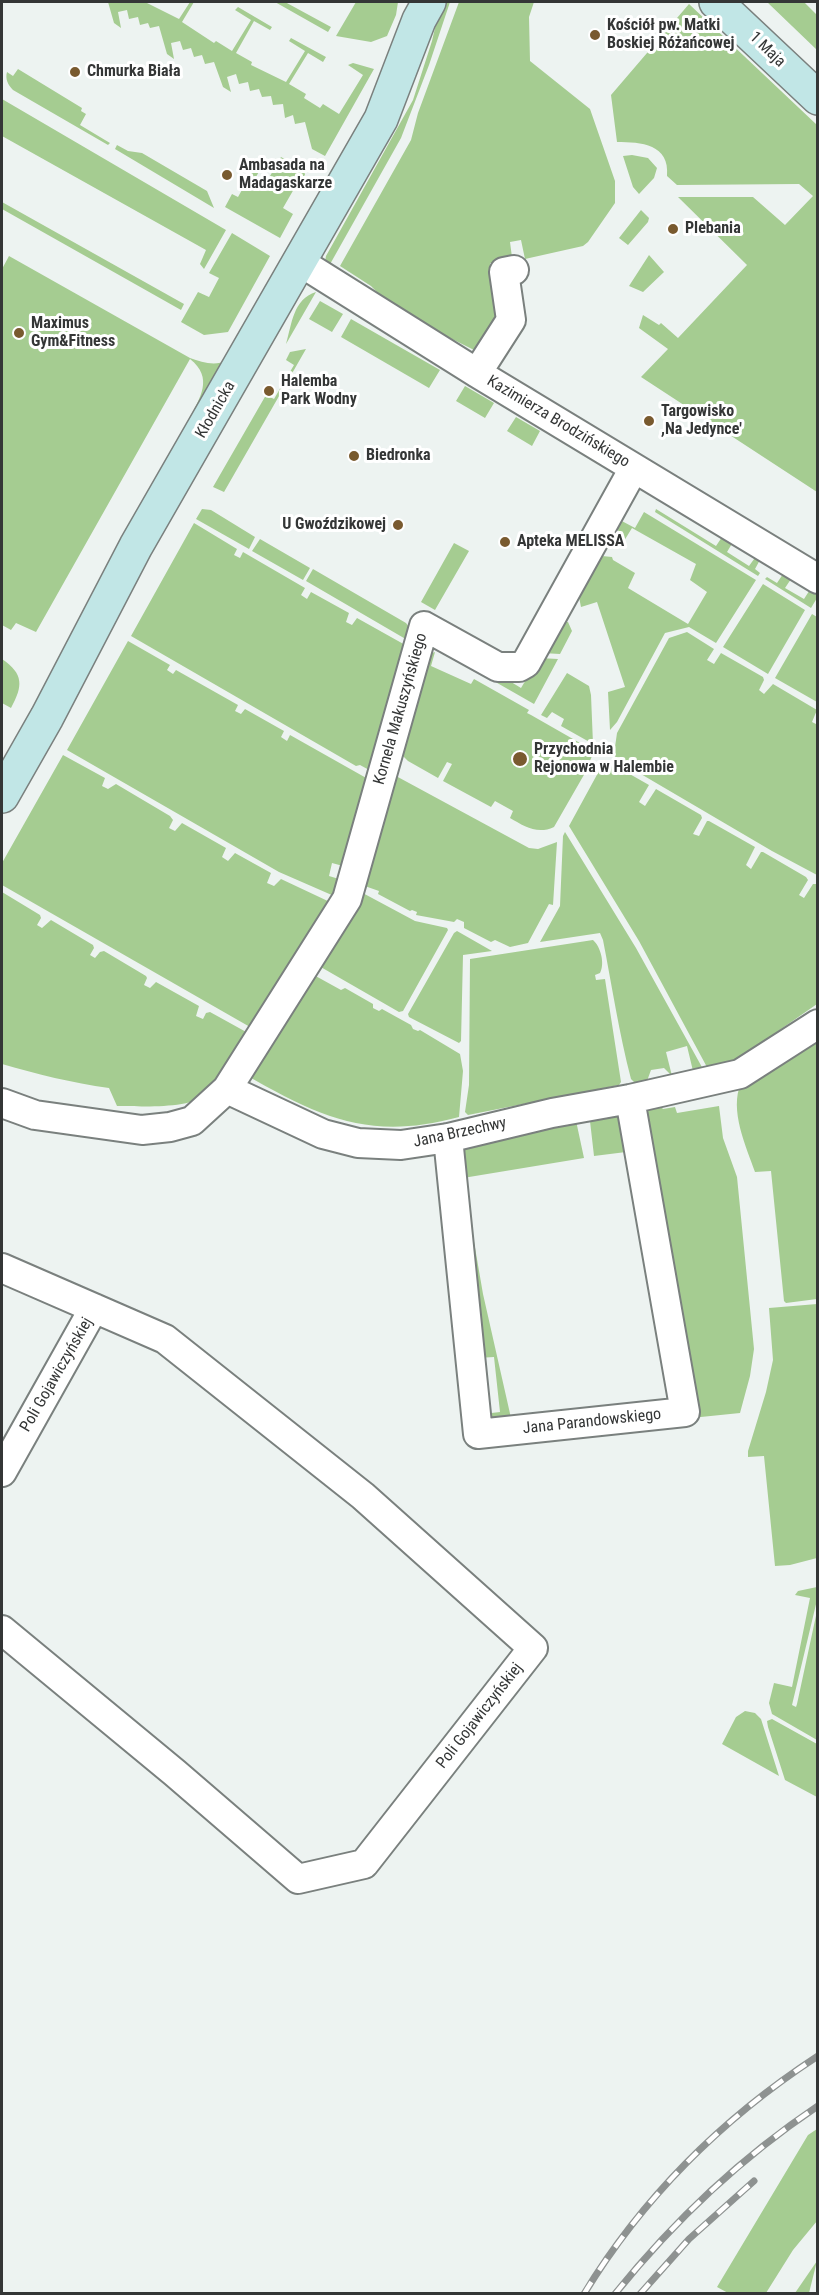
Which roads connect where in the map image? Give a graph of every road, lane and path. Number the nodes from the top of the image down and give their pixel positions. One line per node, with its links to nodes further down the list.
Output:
1 (716, 2): 5 (street, 1 Maja)
2 (746, 2): 4 (street, 1 Maja)
3 (421, 8): 6 (street, Kłodnicka)
4 (818, 69)
5 (818, 98)
6 (300, 262): 8 (street, Kazimierza Brodzińskiego); 11 (street, Kłodnicka)
7 (514, 270): 8 (street)
8 (477, 373): 9 (street, Kazimierza Brodzińskiego)
9 (634, 468): 10 (street, Kazimierza Brodzińskiego); 13 (street, Kornela Makuszyńskiego)
10 (818, 579)
11 (2, 796)
12 (818, 1024): 14 (street, Jana Brzechwy)
13 (227, 1089): 15 (street); 16 (street, Jana Brzechwy)
14 (630, 1099): 16 (street, Jana Brzechwy); 16 (street, Jana Parandowskiego)
15 (2, 1103)
16 (448, 1138)
17 (2, 1268): 18 (street, Poli Gojawiczyńskiej)
18 (94, 1308): 19 (street, Poli Gojawiczyńskiej); 20 (street, Poli Gojawiczyńskiej)
19 (2, 1472)
20 (2, 1630)

